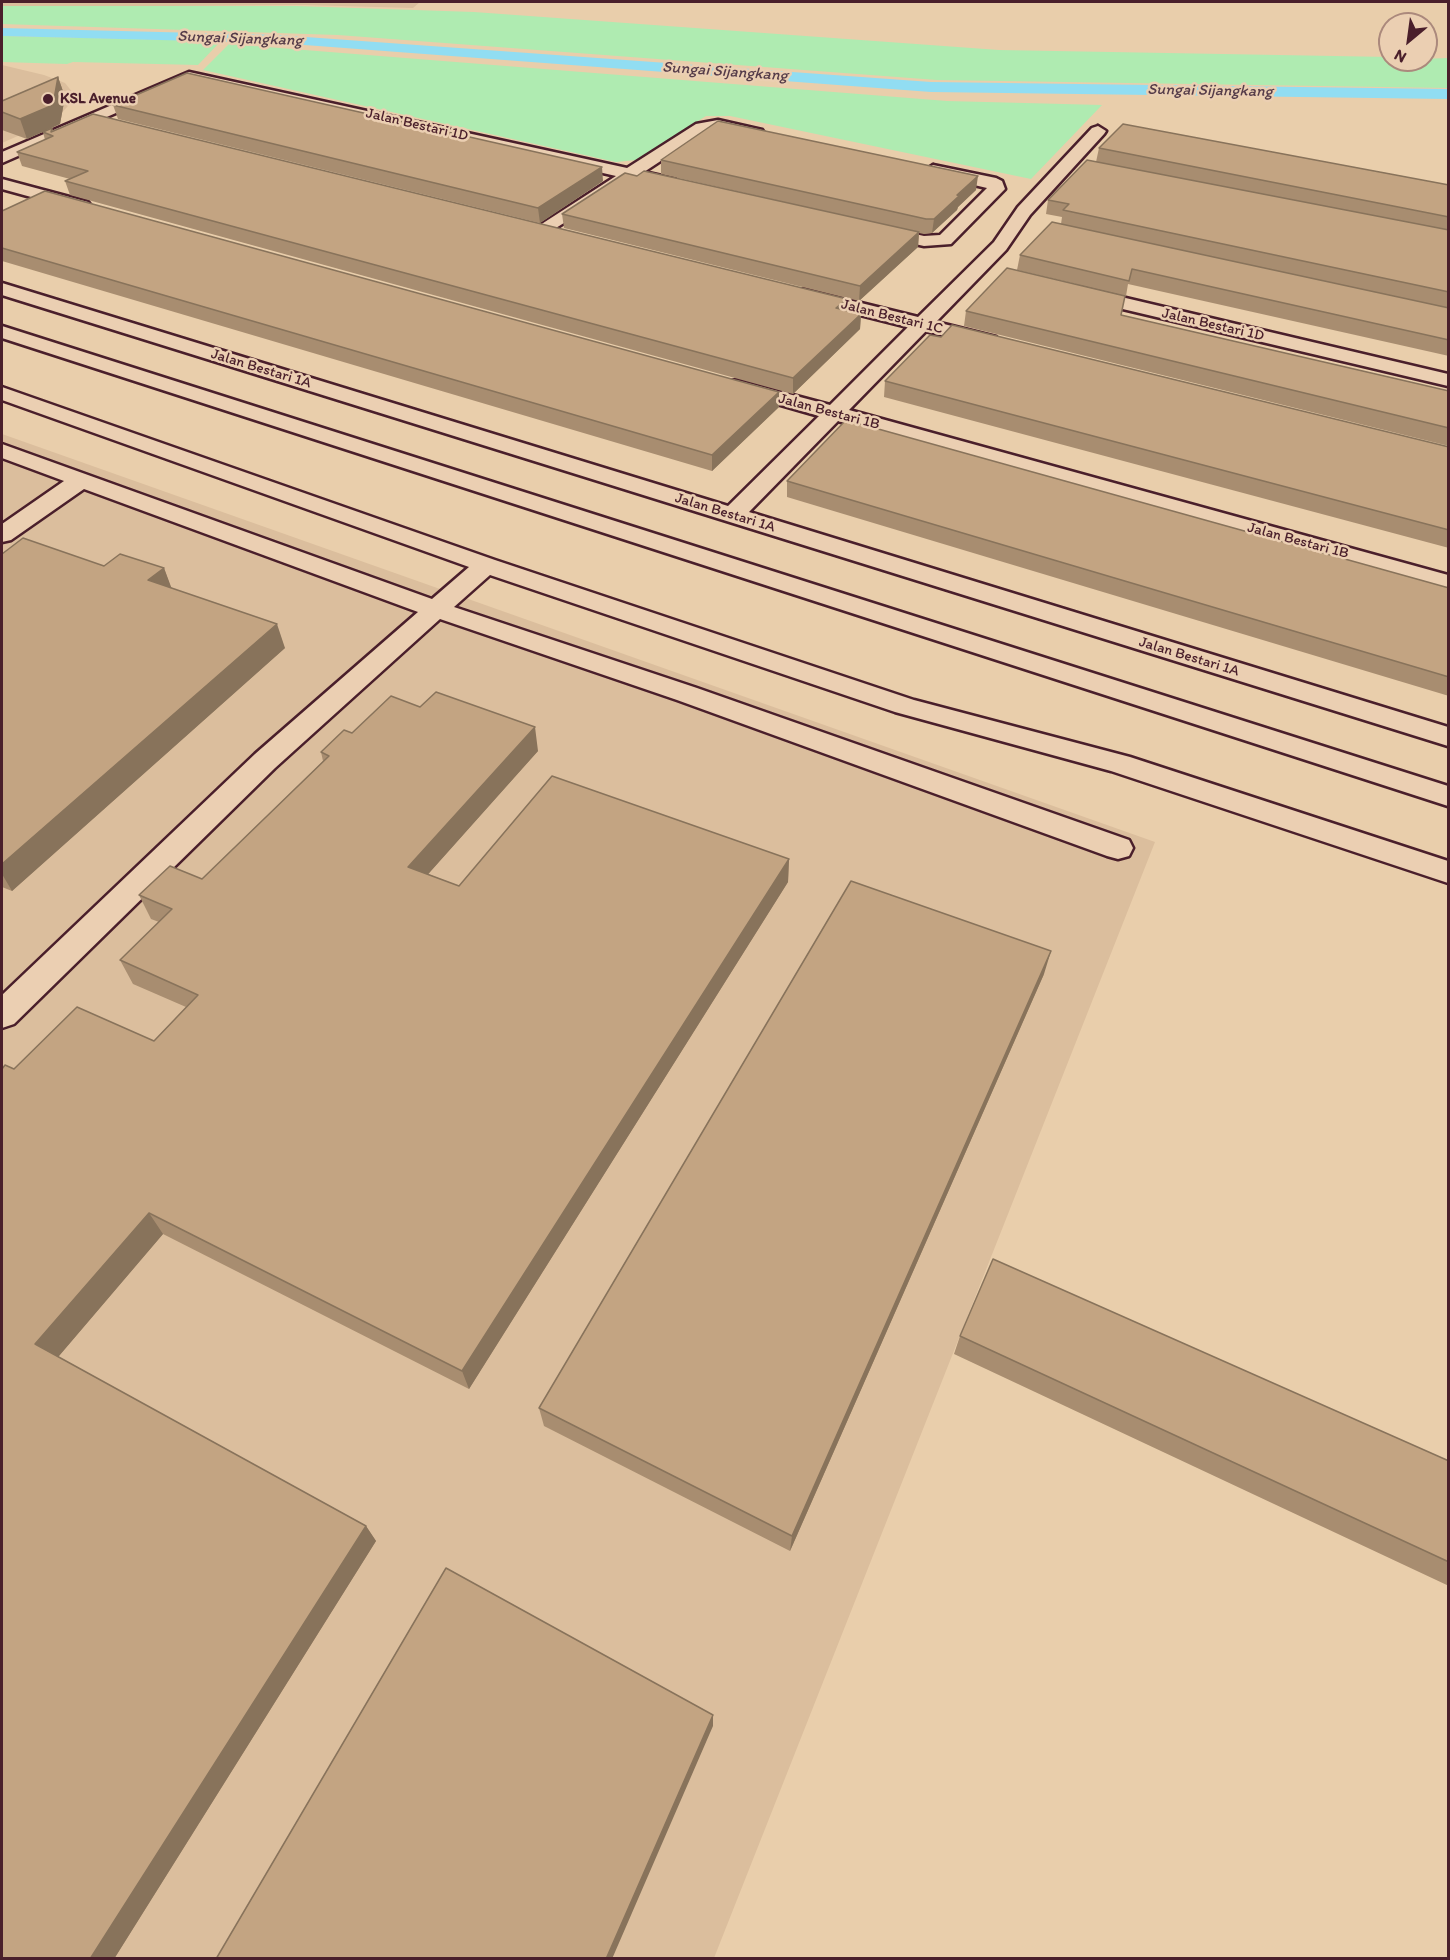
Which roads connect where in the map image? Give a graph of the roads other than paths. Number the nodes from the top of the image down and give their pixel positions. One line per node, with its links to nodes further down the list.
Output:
1 (91, 119): 2 (street); 5 (street); 9 (street, Jalan Bestari 1D)
2 (126, 128)
3 (1098, 131): 6 (street)
4 (776, 137): 9 (street)
5 (2, 158)
6 (1070, 164): 8 (street); 15 (street)
7 (913, 166): 17 (street)
8 (1093, 168)
9 (629, 174): 11 (street, Jalan Bestari 1D); 19 (street)
10 (2, 184): 12 (street)
11 (686, 187)
12 (36, 193): 13 (street); 14 (street)
13 (10, 205)
14 (105, 212)
15 (1017, 222): 18 (street); 21 (street)
16 (522, 226): 19 (street)
17 (856, 226)
18 (1041, 227)
19 (543, 231): 20 (street)
20 (566, 236)
21 (978, 269): 22 (street); 26 (street)
22 (1001, 275)
23 (1058, 288): 29 (street, Jalan Bestari 1D)
24 (2, 289): 35 (street, Jalan Bestari 1A)
25 (785, 291): 26 (street, Jalan Bestari 1C)
26 (924, 325): 28 (street, Jalan Bestari 1C); 32 (street)
27 (2, 332): 41 (street)
28 (1012, 347)
29 (1449, 380)
30 (720, 382): 32 (street, Jalan Bestari 1B)
31 (2, 393): 37 (street)
32 (833, 413): 35 (street); 38 (street, Jalan Bestari 1B)
33 (2, 451): 34 (street)
34 (81, 481): 36 (street); 39 (street)
35 (733, 515): 40 (street, Jalan Bestari 1A)
36 (2, 535)
37 (486, 565): 39 (street); 43 (street)
38 (1449, 582)
39 (435, 609): 42 (street); 44 (street)
40 (1449, 737)
41 (1449, 796)
42 (1118, 848)
43 (1449, 872)
44 (2, 1015)

